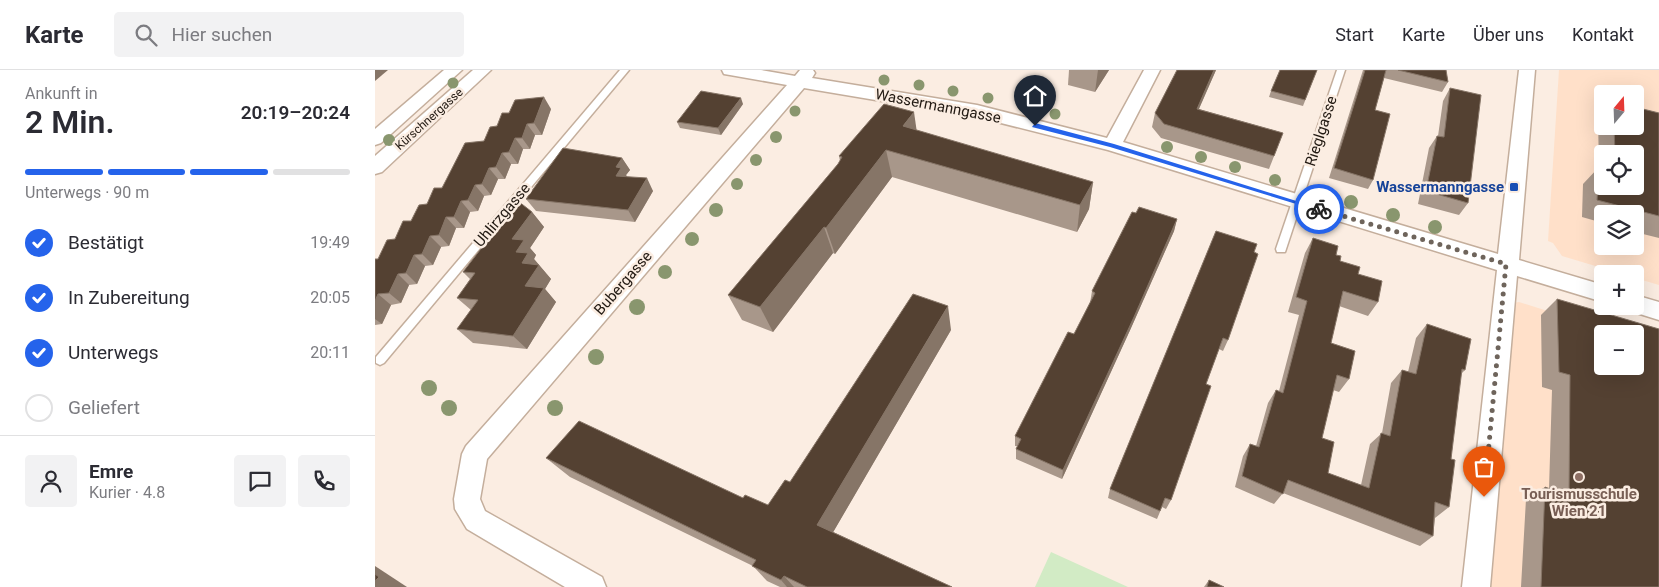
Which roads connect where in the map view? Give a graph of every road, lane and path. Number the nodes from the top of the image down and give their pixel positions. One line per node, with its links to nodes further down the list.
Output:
1 (454, 70): 9 (street, Kürschnergasse)
2 (483, 70): 11 (street, Kürschnergasse)
3 (625, 70): 18 (lane, Uhlirzgasse)
4 (730, 70): 8 (street, Wassermanngasse)
5 (1152, 70): 10 (street)
6 (1341, 70): 12 (lane, Rieglgasse)
7 (1527, 70): 14 (street)
8 (804, 75): 10 (street, Wassermanngasse); 19 (street, Bubergasse)
9 (375, 139)
10 (1112, 145): 12 (street, Wassermanngasse)
11 (375, 167)
12 (1297, 202): 13 (lane, Rieglgasse); 14 (street, Wassermanngasse)
13 (1281, 249)
14 (1506, 264): 15 (street, Wassermanngasse); 20 (street)
15 (1594, 291)
16 (1644, 307): 17 (street)
17 (1659, 311)
18 (380, 360)
19 (592, 587)
20 (1476, 587)

